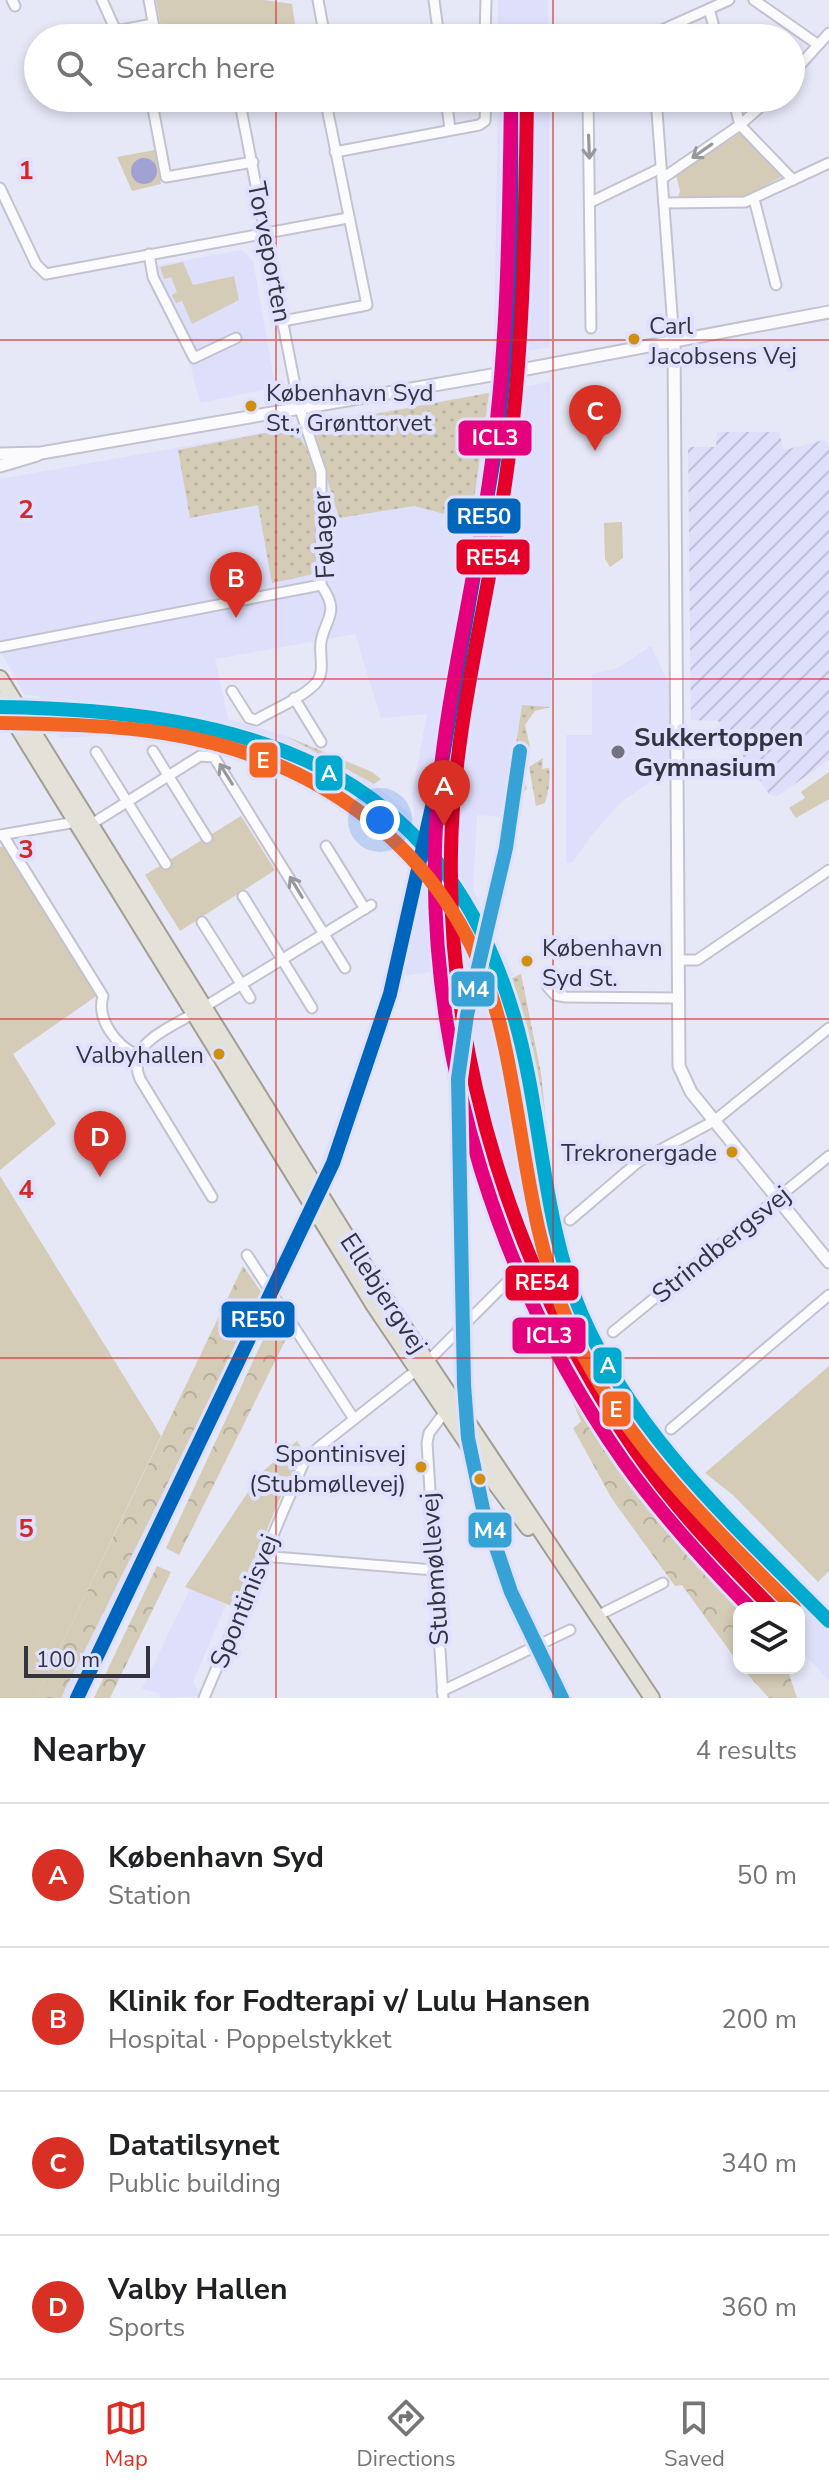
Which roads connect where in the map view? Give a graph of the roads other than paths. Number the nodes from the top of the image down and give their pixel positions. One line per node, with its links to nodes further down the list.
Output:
1 (102, 0): 9 (street)
2 (149, 0): 10 (street)
3 (318, 0): 11 (street)
4 (434, 0): 12 (street)
5 (486, 0): 13 (street)
6 (729, 0): 8 (street)
7 (754, 0): 16 (street)
8 (709, 9): 14 (street); 15 (street)
9 (113, 24)
10 (153, 24)
11 (322, 24)
12 (437, 24)
13 (485, 24)
14 (678, 24)
15 (713, 24)
16 (798, 24)
17 (805, 28): 18 (street)
18 (825, 39): 19 (street)
19 (805, 60)
20 (154, 112): 32 (street)
21 (242, 112): 32 (street, Torveporten)
22 (328, 112): 31 (street)
23 (448, 112): 30 (street)
24 (485, 112): 30 (street)
25 (588, 112): 38 (street, one-way to 38)
26 (657, 112): 34 (street)
27 (737, 112): 29 (street)
28 (754, 112): 29 (street)
29 (740, 125): 34 (street, one-way to 34); 35 (street)
30 (450, 129): 31 (street)
31 (335, 152): 40 (street)
32 (253, 162): 41 (street, Torveporten)
33 (829, 163): 35 (street)
34 (662, 173): 38 (street); 39 (street)
35 (793, 180): 37 (street)
36 (0, 188): 42 (street)
37 (754, 199): 39 (street); 43 (street)
38 (591, 202): 46 (street)
39 (665, 203): 48 (street)
40 (348, 218): 41 (street); 45 (street)
41 (266, 234): 42 (street); 45 (street, Torveporten)
42 (149, 254): 47 (street)
43 (776, 285)
44 (829, 312): 48 (street)
45 (283, 321): 49 (street, Torveporten)
46 (591, 328)
47 (236, 338)
48 (674, 341): 49 (street); 74 (street)
49 (299, 406): 50 (street); 53 (street, Følager)
50 (41, 453): 51 (street); 52 (street)
51 (0, 454)
52 (0, 466)
53 (321, 585): 54 (street); 57 (street, Følager)
54 (0, 647)
55 (0, 678): 64 (main road, Ellebjergvej)
56 (232, 691): 57 (street, Følager)
57 (294, 698): 59 (street)
58 (0, 699): 64 (main road, Ellebjergvej)
59 (321, 742)
60 (153, 751): 62 (street)
61 (96, 752): 63 (street)
62 (169, 775): 63 (street); 66 (street); 72 (street, one-way to 62)
63 (127, 801): 64 (street); 68 (street)
64 (83, 823): 65 (street); 81 (main road, Ellebjergvej)
65 (1, 835): 83 (street)
66 (207, 838)
67 (326, 846): 72 (street)
68 (166, 864)
69 (829, 870): 74 (street)
70 (243, 896): 73 (street)
71 (202, 922): 76 (street)
72 (324, 934): 73 (street); 75 (street)
73 (282, 960): 76 (street); 80 (street)
74 (678, 960): 79 (street)
75 (345, 968)
76 (241, 985): 78 (street); 81 (street)
77 (547, 986): 79 (street)
78 (250, 998)
79 (677, 998): 84 (street)
80 (312, 1008)
81 (200, 1010): 83 (street); 89 (main road, Ellebjergvej); 89 (main road, Ellebjergvej)
82 (829, 1028): 84 (street)
83 (137, 1055): 86 (street)
84 (714, 1121): 87 (street); 88 (street)
85 (829, 1156): 87 (street, Strindbergsvej)
86 (212, 1197)
87 (778, 1197): 91 (street); 94 (street, Strindbergsvej)
88 (570, 1220)
89 (336, 1231): 95 (main road, Ellebjergvej)
90 (247, 1255): 97 (street)
91 (829, 1262)
92 (514, 1275): 95 (street, Spontinisvej)
93 (829, 1295): 98 (street)
94 (613, 1332)
95 (422, 1366): 96 (main road, Ellebjergvej); 97 (street, Spontinisvej)
96 (450, 1407): 100 (street, Stubmøllevej); 102 (main road, Ellebjergvej); 106 (main road, Ellebjergvej)
97 (354, 1419): 99 (street, Spontinisvej)
98 (671, 1429)
99 (262, 1556): 100 (street); 105 (street, Spontinisvej)
100 (434, 1570): 104 (street, Stubmøllevej)
101 (663, 1583): 102 (street)
102 (597, 1616): 107 (main road, Ellebjergvej)
103 (570, 1630): 104 (street)
104 (443, 1694)
105 (204, 1698)
106 (641, 1698)
107 (652, 1698)

